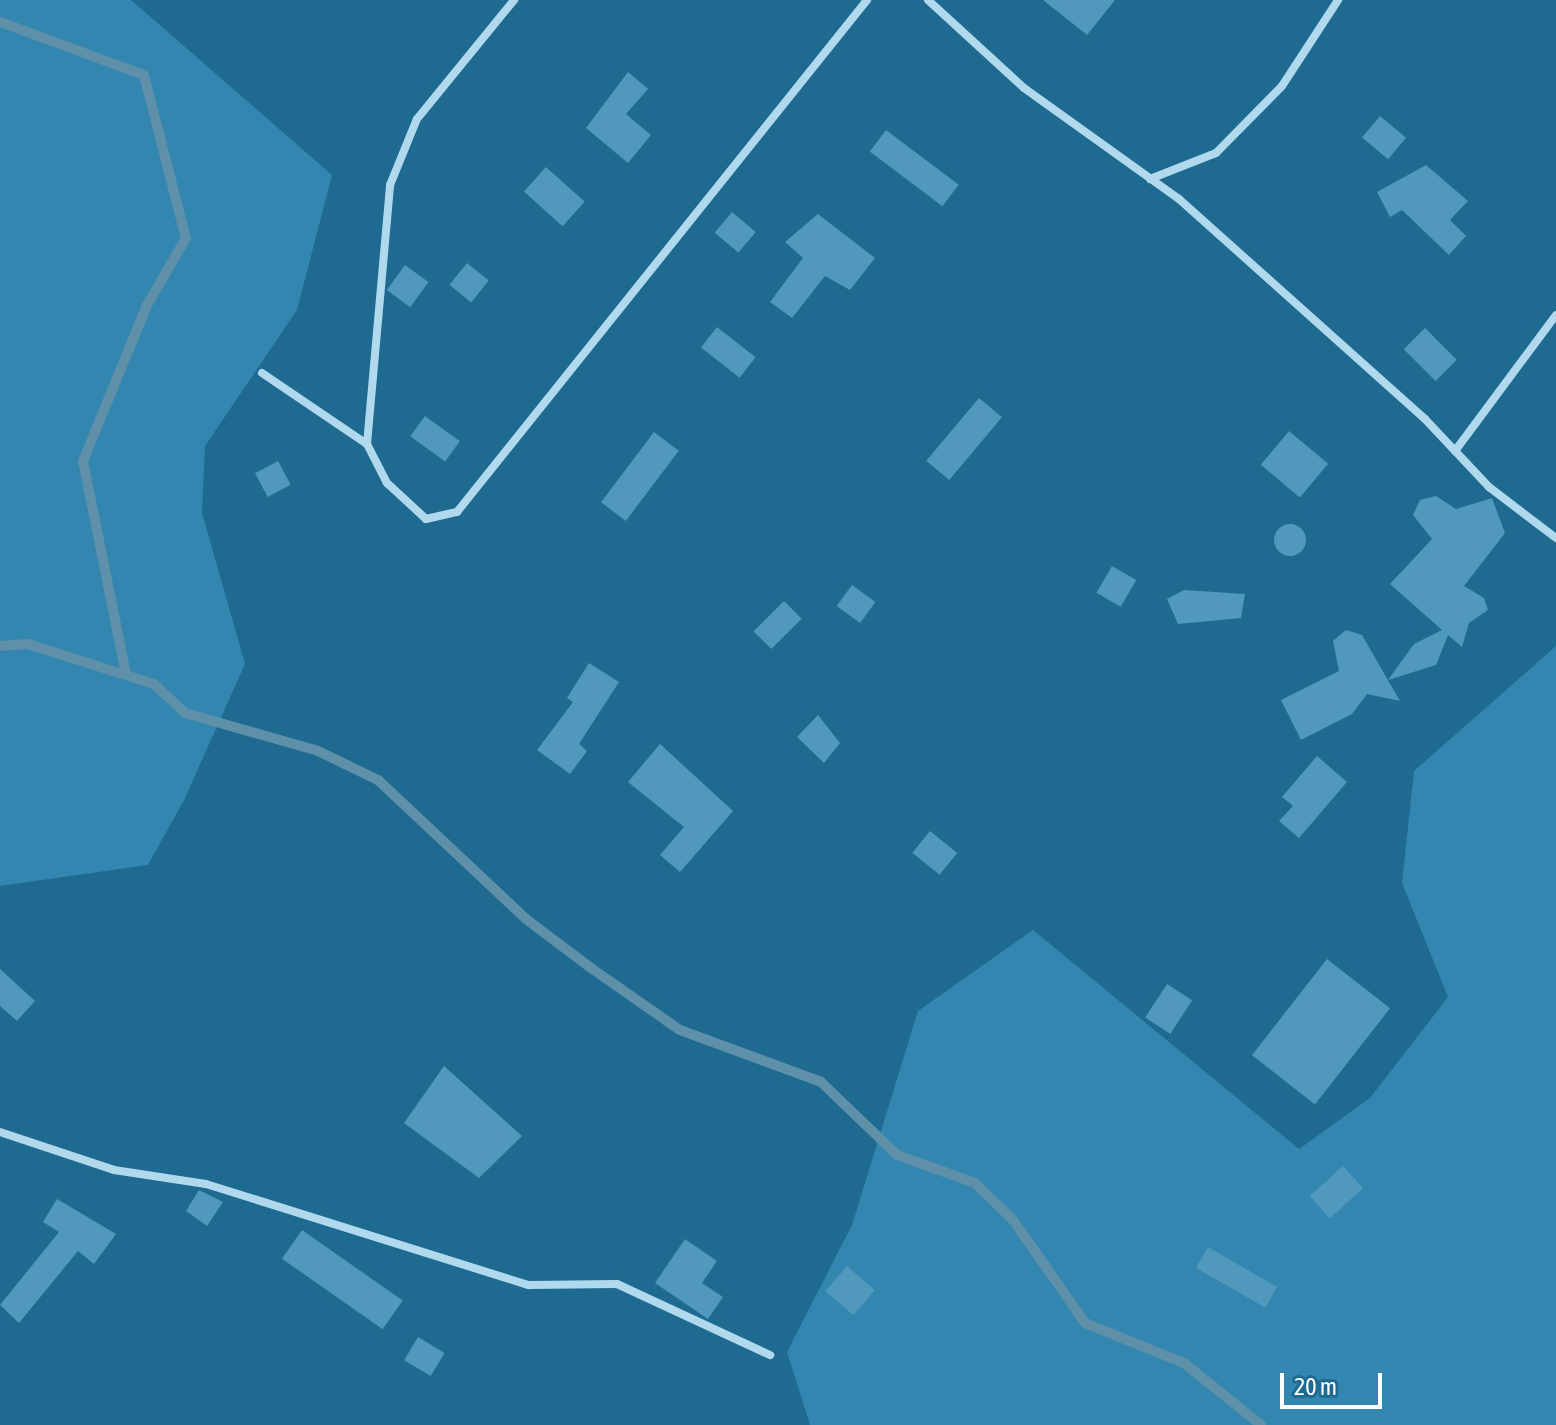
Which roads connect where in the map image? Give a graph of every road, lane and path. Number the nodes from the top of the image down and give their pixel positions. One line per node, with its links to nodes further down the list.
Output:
1 (514, 0): 8 (street)
2 (867, 0): 8 (street)
3 (928, 0): 5 (street)
4 (1338, 0): 5 (street)
5 (1150, 179): 9 (street)
6 (1556, 315): 9 (street)
7 (262, 373): 8 (street)
8 (367, 444)
9 (1455, 451): 10 (street)
10 (1556, 538)
11 (0, 1132): 12 (street)
12 (770, 1355)

